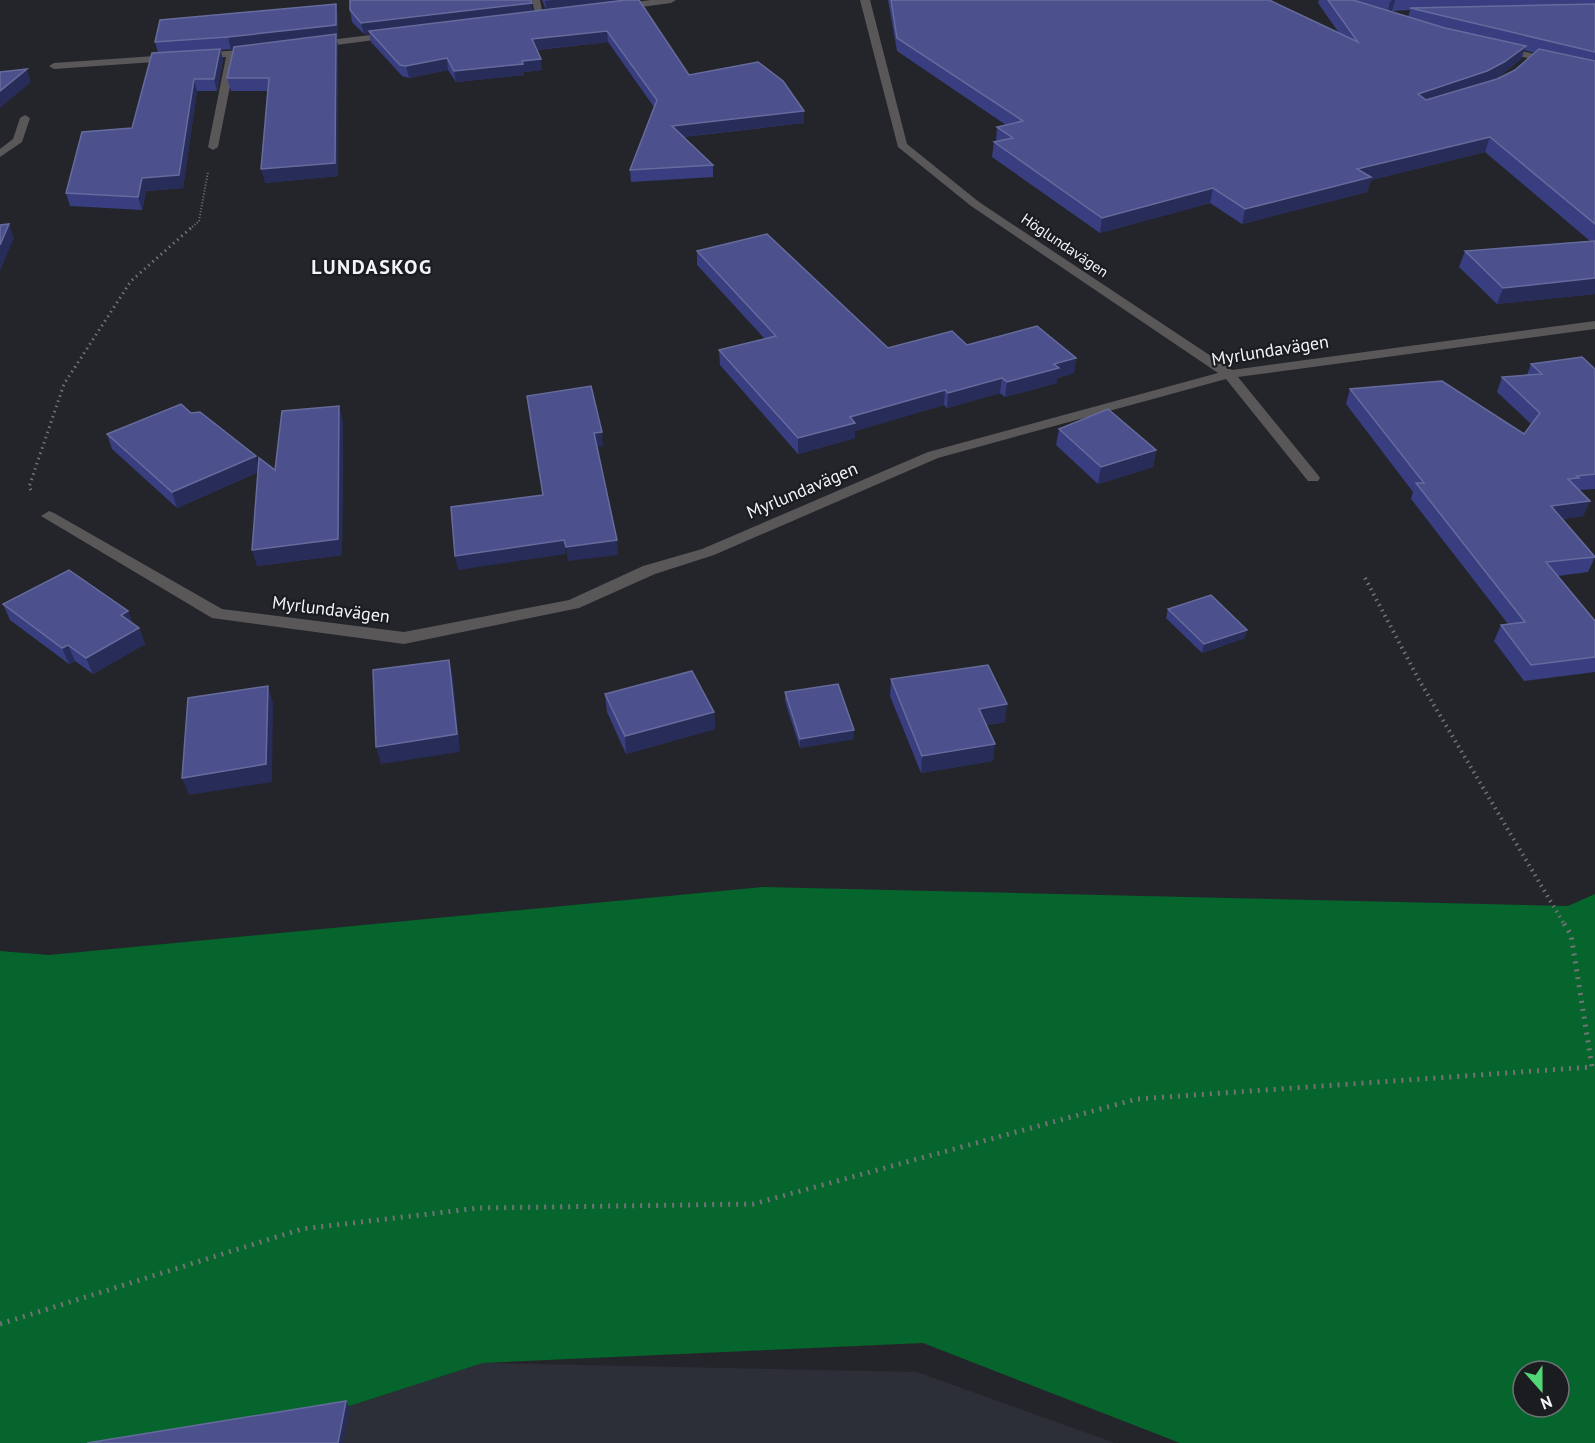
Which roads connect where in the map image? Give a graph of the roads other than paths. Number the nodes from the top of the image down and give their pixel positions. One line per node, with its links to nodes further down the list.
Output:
1 (536, 0): 6 (street)
2 (671, 0): 4 (street)
3 (865, 0): 19 (street, Höglundavägen)
4 (612, 8)
5 (552, 17): 6 (street)
6 (541, 18): 7 (street)
7 (529, 20)
8 (410, 34): 9 (street)
9 (306, 46)
10 (1488, 47): 14 (street)
11 (263, 51): 12 (street)
12 (231, 55): 13 (street); 16 (street)
13 (54, 66)
14 (1595, 71)
15 (25, 118): 17 (street)
16 (213, 147)
17 (0, 154)
18 (1595, 325): 19 (street, Myrlundavägen)
19 (1229, 374): 20 (street, Höglundavägen); 21 (street, Myrlundavägen)
20 (1313, 478)
21 (49, 516)

